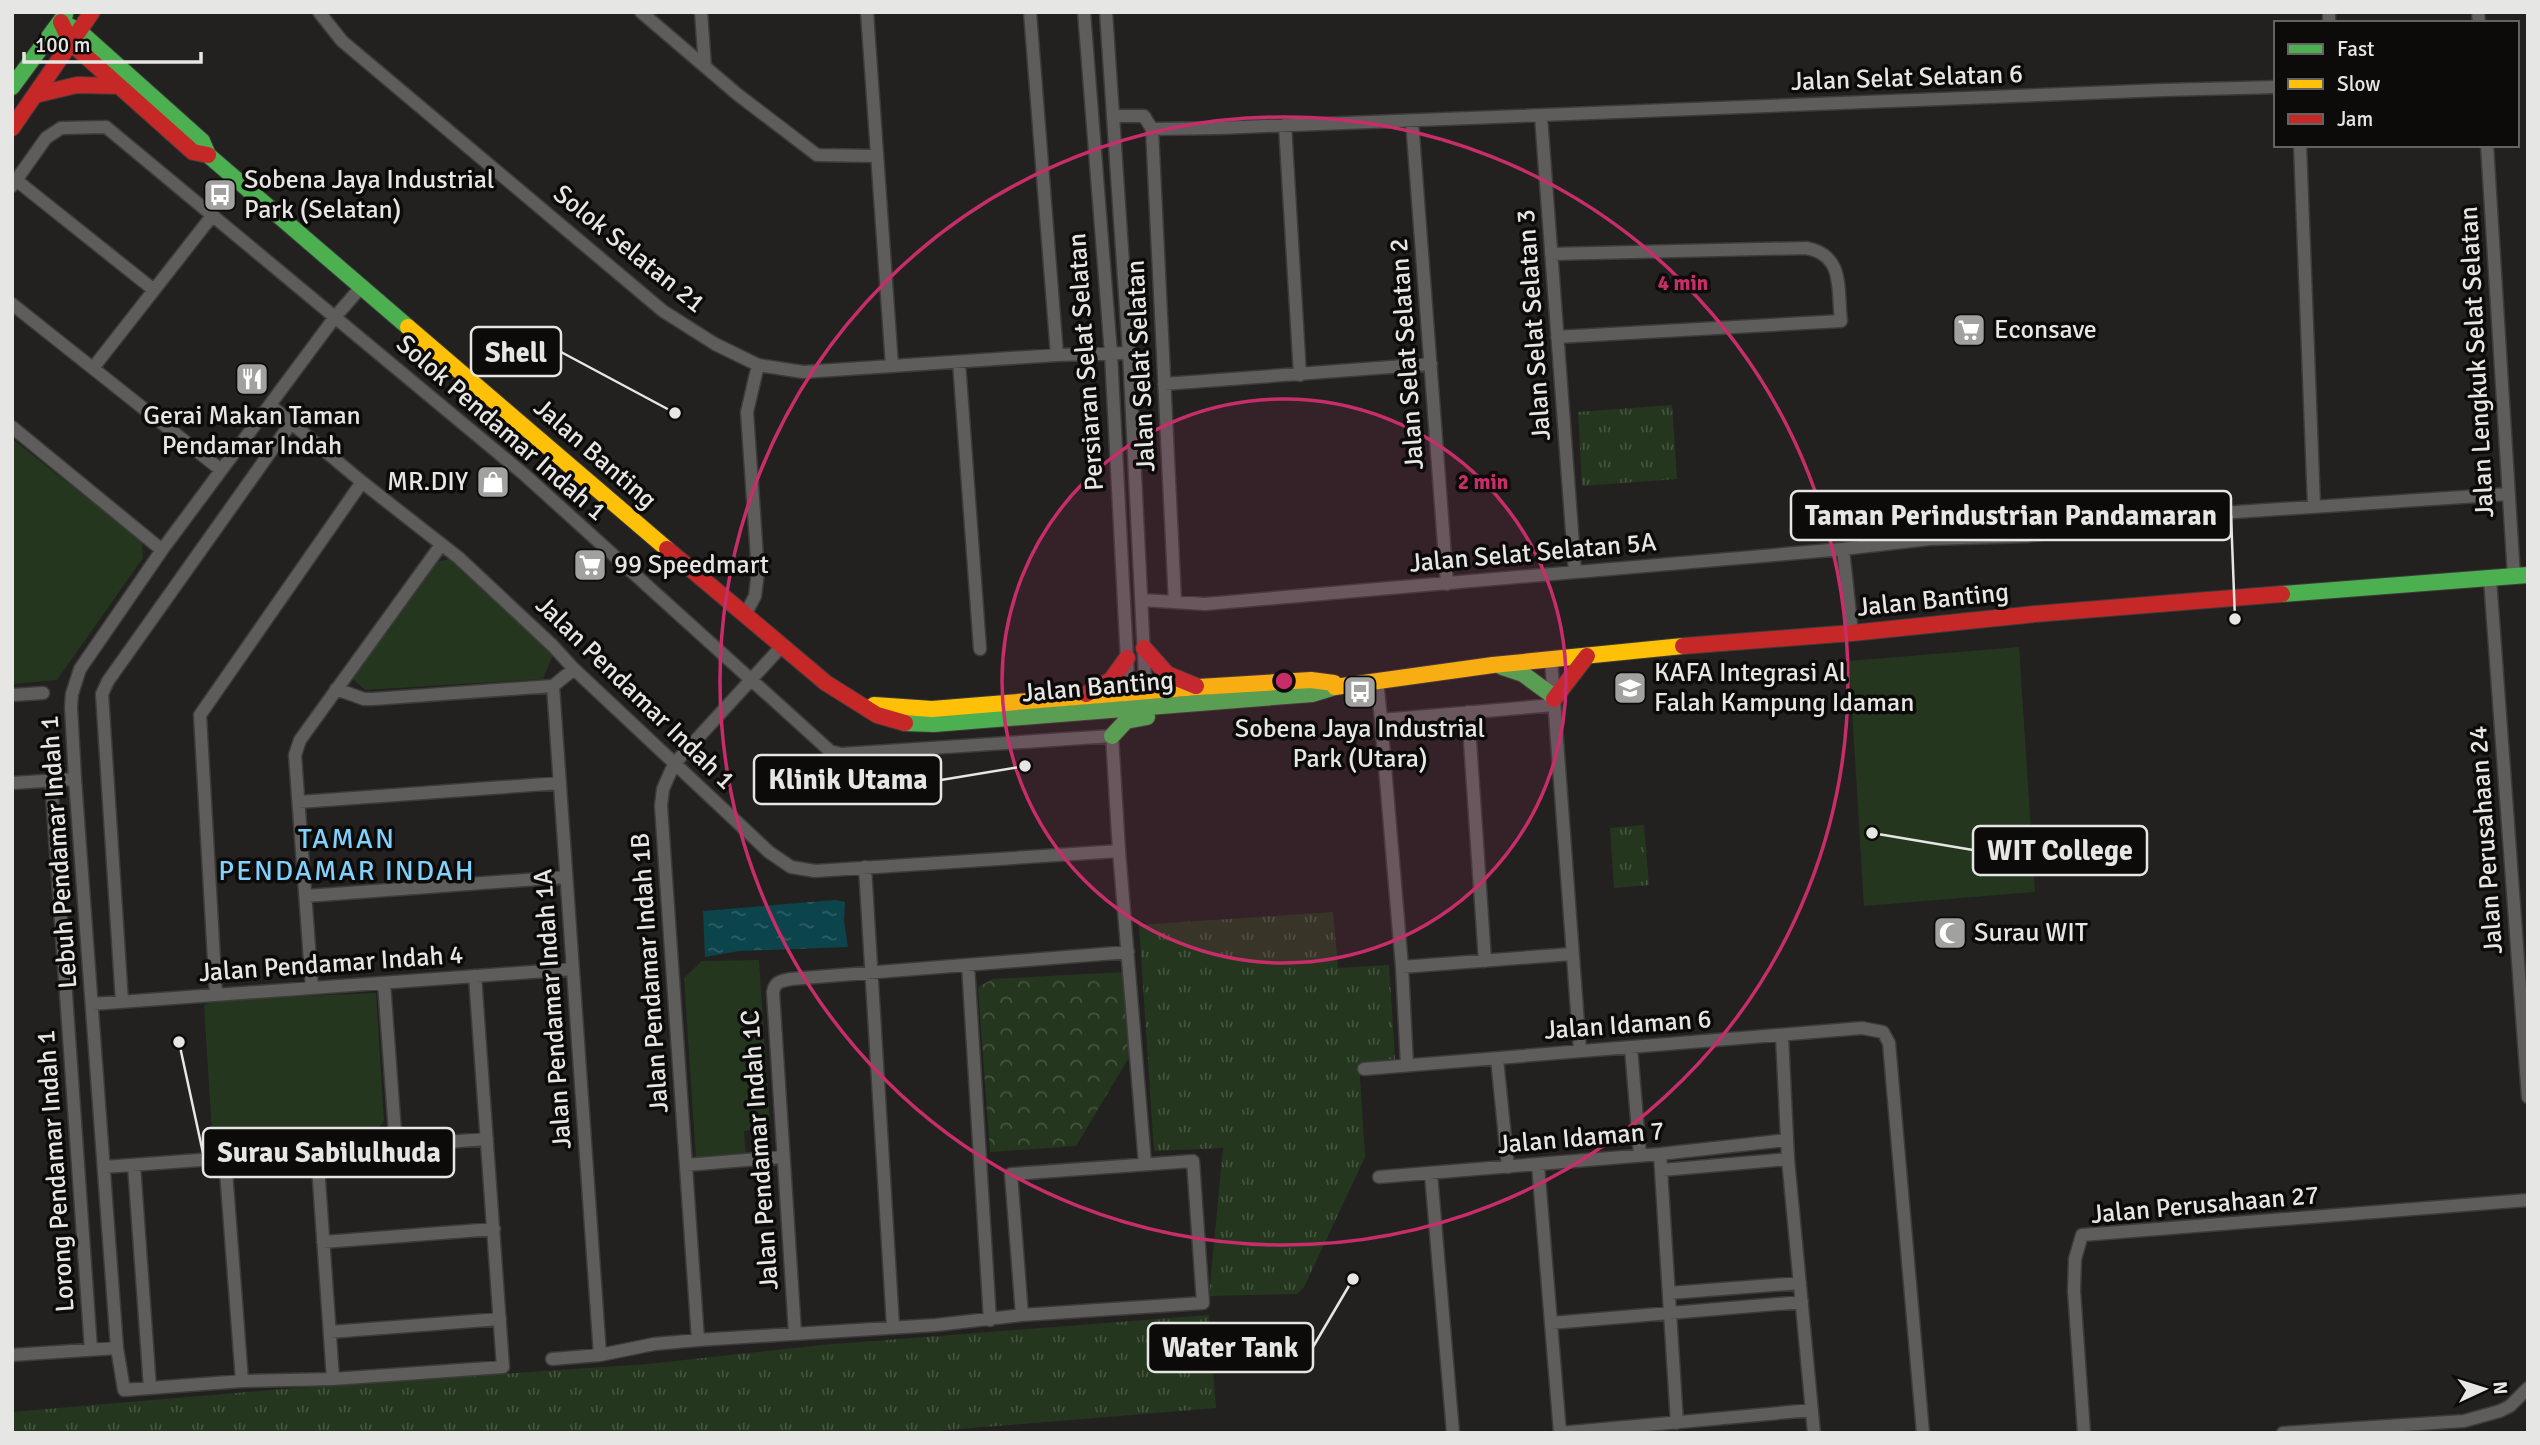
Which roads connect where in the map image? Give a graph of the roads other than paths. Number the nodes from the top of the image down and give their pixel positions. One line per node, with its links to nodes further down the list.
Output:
1 (92, 12): 10 (main road)
2 (319, 12): 39 (street, Solok Selatan 21)
3 (641, 12): 11 (street)
4 (701, 12): 11 (street)
5 (867, 12): 25 (street)
6 (1030, 12): 36 (street)
7 (1084, 12): 35 (street, Persiaran Selat Selatan)
8 (1107, 12): 16 (street, Persiaran Selat Selatan)
9 (60, 15): 10 (main road, Jalan Banting); 13 (main road)
10 (75, 37): 12 (main road, Jalan Banting); 15 (main road); 24 (main road, Jalan Banting)
11 (705, 67): 25 (street)
12 (120, 86): 15 (main road); 24 (main road, Jalan Banting)
13 (12, 87)
14 (2274, 87): 17 (street, Jalan Selat Selatan 6)
15 (35, 95): 20 (main road)
16 (1114, 116): 21 (street); 34 (street, Persiaran Selat Selatan)
17 (1541, 116): 18 (street, Jalan Selat Selatan 6); 28 (street, Jalan Selat Selatan 3)
18 (1412, 121): 19 (street, Jalan Selat Selatan 6); 38 (street, Jalan Selat Selatan 2)
19 (1285, 125): 21 (street, Jalan Selat Selatan 6); 42 (street)
20 (12, 128)
21 (1152, 129): 43 (street, Jalan Selat Selatan)
22 (2300, 147): 50 (street)
23 (2487, 147): 49 (street, Jalan Lengkuk Selat Selatan)
24 (208, 155): 29 (main road, Jalan Banting)
25 (876, 156): 40 (street)
26 (14, 183): 27 (street, Solok Pendamar Indah 1); 30 (street)
27 (212, 216): 30 (street); 32 (street, Solok Pendamar Indah 1)
28 (1551, 254): 33 (street, Jalan Selat Selatan 3); 33 (street)
29 (362, 286): 32 (street, Lebuh Pendamar Indah 1); 60 (main road, Jalan Banting)
30 (154, 290): 41 (street)
31 (12, 304): 41 (street)
32 (335, 317): 44 (street, Lebuh Pendamar Indah 1); 70 (street, Solok Pendamar Indah 1)
33 (1557, 337): 54 (street, Jalan Selat Selatan 3)
34 (1129, 353): 35 (street, Solok Selatan 21); 58 (street, Persiaran Selat Selatan)
35 (1111, 354): 36 (street, Solok Selatan 21); 66 (street, Persiaran Selat Selatan)
36 (1057, 355): 37 (street, Solok Selatan 21)
37 (959, 362): 40 (street, Solok Selatan 21); 64 (street)
38 (1432, 364): 42 (street); 57 (street, Jalan Selat Selatan 2)
39 (758, 365): 40 (street, Solok Selatan 21); 60 (street)
40 (892, 366)
41 (93, 368): 47 (street)
42 (1300, 374): 43 (street)
43 (1164, 384): 59 (street, Jalan Selat Selatan)
44 (270, 405): 45 (street, Jalan Pendamar Indah 1); 47 (street, Lebuh Pendamar Indah 1)
45 (291, 423): 48 (street, Jalan Pendamar Indah 1); 107 (street)
46 (12, 427): 53 (street)
47 (221, 470): 53 (street, Lebuh Pendamar Indah 1)
48 (362, 482): 51 (street, Jalan Pendamar Indah 1); 106 (street)
49 (2508, 494): 50 (street, Jalan Selat Selatan 5A); 55 (street, Jalan Lengkuk Selat Selatan)
50 (2314, 506): 52 (street, Jalan Selat Selatan 5A)
51 (441, 545): 69 (street, Jalan Pendamar Indah 1); 75 (street)
52 (1843, 549): 54 (street, Jalan Selat Selatan 5A); 61 (street)
53 (162, 551): 87 (street, Lebuh Pendamar Indah 1)
54 (1575, 572): 57 (street, Jalan Selat Selatan 5A)
55 (2521, 576): 56 (main road, Jalan Banting)
56 (2490, 579): 61 (main road, Jalan Banting); 115 (street, Jalan Perusahaan 24)
57 (1447, 584): 59 (street, Jalan Selat Selatan 5A)
58 (1142, 600): 59 (street, Jalan Selat Selatan 5A); 63 (street, Persiaran Selat Selatan)
59 (1175, 602)
60 (745, 615): 62 (main road, Jalan Banting)
61 (1852, 633): 65 (main road, Jalan Banting)
62 (781, 647): 70 (street, Jalan Pendamar Indah 1B); 81 (main road, Jalan Banting)
63 (1144, 648): 74 (main road); 79 (street, Persiaran Selat Selatan)
64 (980, 649)
65 (1587, 656): 67 (main road, Jalan Banting); 80 (main road)
66 (1127, 657): 78 (main road); 79 (street, Persiaran Selat Selatan)
67 (1551, 659): 68 (main road, Jalan Banting); 80 (street)
68 (1493, 665): 71 (main road, Jalan Banting); 80 (main road)
69 (574, 670): 73 (street); 86 (street, Jalan Pendamar Indah 1)
70 (750, 680): 85 (street, Solok Pendamar Indah 1); 86 (street, Jalan Pendamar Indah 1B)
71 (1377, 680): 72 (main road, Jalan Banting); 84 (street)
72 (1345, 684): 74 (main road, Jalan Banting); 82 (main road, Jalan Banting)
73 (553, 686): 75 (street); 90 (street, Jalan Pendamar Indah 1A)
74 (1199, 687): 79 (main road, Jalan Banting)
75 (336, 690): 91 (street)
76 (43, 693): 77 (street)
77 (12, 695)
78 (1073, 699): 79 (main road, Jalan Banting); 81 (main road, Jalan Banting)
79 (1137, 700): 81 (main road, Jalan Banting); 82 (main road, Jalan Banting)
80 (1554, 700): 83 (street); 97 (street)
81 (858, 702)
82 (1201, 704): 85 (main road)
83 (1468, 712): 84 (street); 98 (street)
84 (1381, 720): 100 (street)
85 (1112, 736): 92 (street)
86 (674, 764): 93 (street, Jalan Pendamar Indah 1); 127 (street, Jalan Pendamar Indah 1B)
87 (75, 779): 88 (street); 108 (street, Lebuh Pendamar Indah 1)
88 (51, 780): 89 (street); 150 (street, Lorong Pendamar Indah 1)
89 (12, 783)
90 (560, 783): 91 (street); 94 (street, Jalan Pendamar Indah 1A)
91 (299, 803): 95 (street)
92 (1119, 851): 93 (street, Jalan Pendamar Indah 1); 96 (street)
93 (865, 867): 102 (street)
94 (566, 877): 95 (street); 101 (street, Jalan Pendamar Indah 1A)
95 (306, 896): 105 (street)
96 (1128, 952): 99 (street, Jalan Pendamar Indah 1C); 125 (street)
97 (1571, 954): 98 (street); 111 (street)
98 (1485, 961): 100 (street)
99 (968, 965): 102 (street, Jalan Pendamar Indah 1C); 143 (street)
100 (1402, 967): 113 (street)
101 (573, 969): 103 (street, Jalan Pendamar Indah 4); 152 (street, Jalan Pendamar Indah 1A)
102 (872, 972): 122 (street, Jalan Pendamar Indah 1C); 145 (street)
103 (475, 976): 104 (street, Jalan Pendamar Indah 4); 116 (street)
104 (384, 983): 105 (street, Jalan Pendamar Indah 4); 118 (street)
105 (313, 988): 106 (street, Jalan Pendamar Indah 4)
106 (216, 995): 107 (street, Jalan Pendamar Indah 4)
107 (122, 1002): 108 (street, Jalan Pendamar Indah 4)
108 (92, 1004): 129 (street, Lebuh Pendamar Indah 1)
109 (1782, 1036): 110 (street, Jalan Idaman 6); 117 (street); 163 (street, Jalan Idaman 6)
110 (1631, 1048): 111 (street, Jalan Idaman 6); 121 (street)
111 (1580, 1051): 112 (street, Jalan Idaman 6)
112 (1497, 1059): 113 (street, Jalan Idaman 6); 130 (street)
113 (1407, 1065): 114 (street, Jalan Idaman 6)
114 (1364, 1069)
115 (2528, 1097)
116 (487, 1139): 118 (street); 135 (street)
117 (1787, 1140): 120 (street, Jalan Idaman 7); 124 (street)
118 (396, 1146): 119 (street)
119 (317, 1152): 123 (street); 136 (street)
120 (1660, 1154): 121 (street, Jalan Idaman 7); 131 (street)
121 (1640, 1155): 128 (street, Jalan Idaman 7)
122 (783, 1157): 127 (street); 147 (street, Jalan Pendamar Indah 1C)
123 (225, 1158): 126 (street); 155 (street)
124 (1788, 1159): 131 (street, Jalan Idaman 7); 137 (street)
125 (1145, 1164): 141 (street); 141 (street)
126 (134, 1165): 129 (street); 156 (street)
127 (685, 1165): 148 (street, Jalan Pendamar Indah 1B)
128 (1538, 1165): 130 (street, Jalan Idaman 7); 144 (street)
129 (104, 1167): 149 (street, Lebuh Pendamar Indah 1)
130 (1508, 1167): 132 (street, Jalan Idaman 7)
131 (1662, 1170): 138 (street)
132 (1431, 1174): 133 (street, Jalan Idaman 7); 160 (street)
133 (1379, 1177)
134 (2528, 1200): 164 (street, Jalan Perusahaan 27)
135 (494, 1229): 136 (street); 142 (street)
136 (323, 1242): 146 (street)
137 (1800, 1283): 138 (street); 139 (street)
138 (1669, 1293): 140 (street)
139 (1802, 1303): 140 (street); 158 (street)
140 (1670, 1314): 144 (street); 159 (street)
141 (1022, 1315): 143 (street)
142 (500, 1319): 146 (street); 154 (street)
143 (990, 1320): 145 (street)
144 (1551, 1323): 161 (street)
145 (893, 1326): 147 (street)
146 (330, 1332): 154 (street)
147 (795, 1333): 148 (street)
148 (698, 1340): 152 (street)
149 (117, 1348): 150 (street); 156 (street, Lebuh Pendamar Indah 1)
150 (91, 1350): 151 (street)
151 (12, 1355)
152 (600, 1355): 153 (street)
153 (552, 1359)
154 (333, 1379): 155 (street)
155 (242, 1381): 156 (street)
156 (150, 1388)
157 (2528, 1388): 165 (street)
158 (1812, 1410): 159 (street); 162 (street)
159 (1677, 1423): 161 (street)
160 (1453, 1433)
161 (1559, 1433)
162 (1814, 1433)
163 (1923, 1433)
164 (2084, 1433)
165 (2283, 1433)

